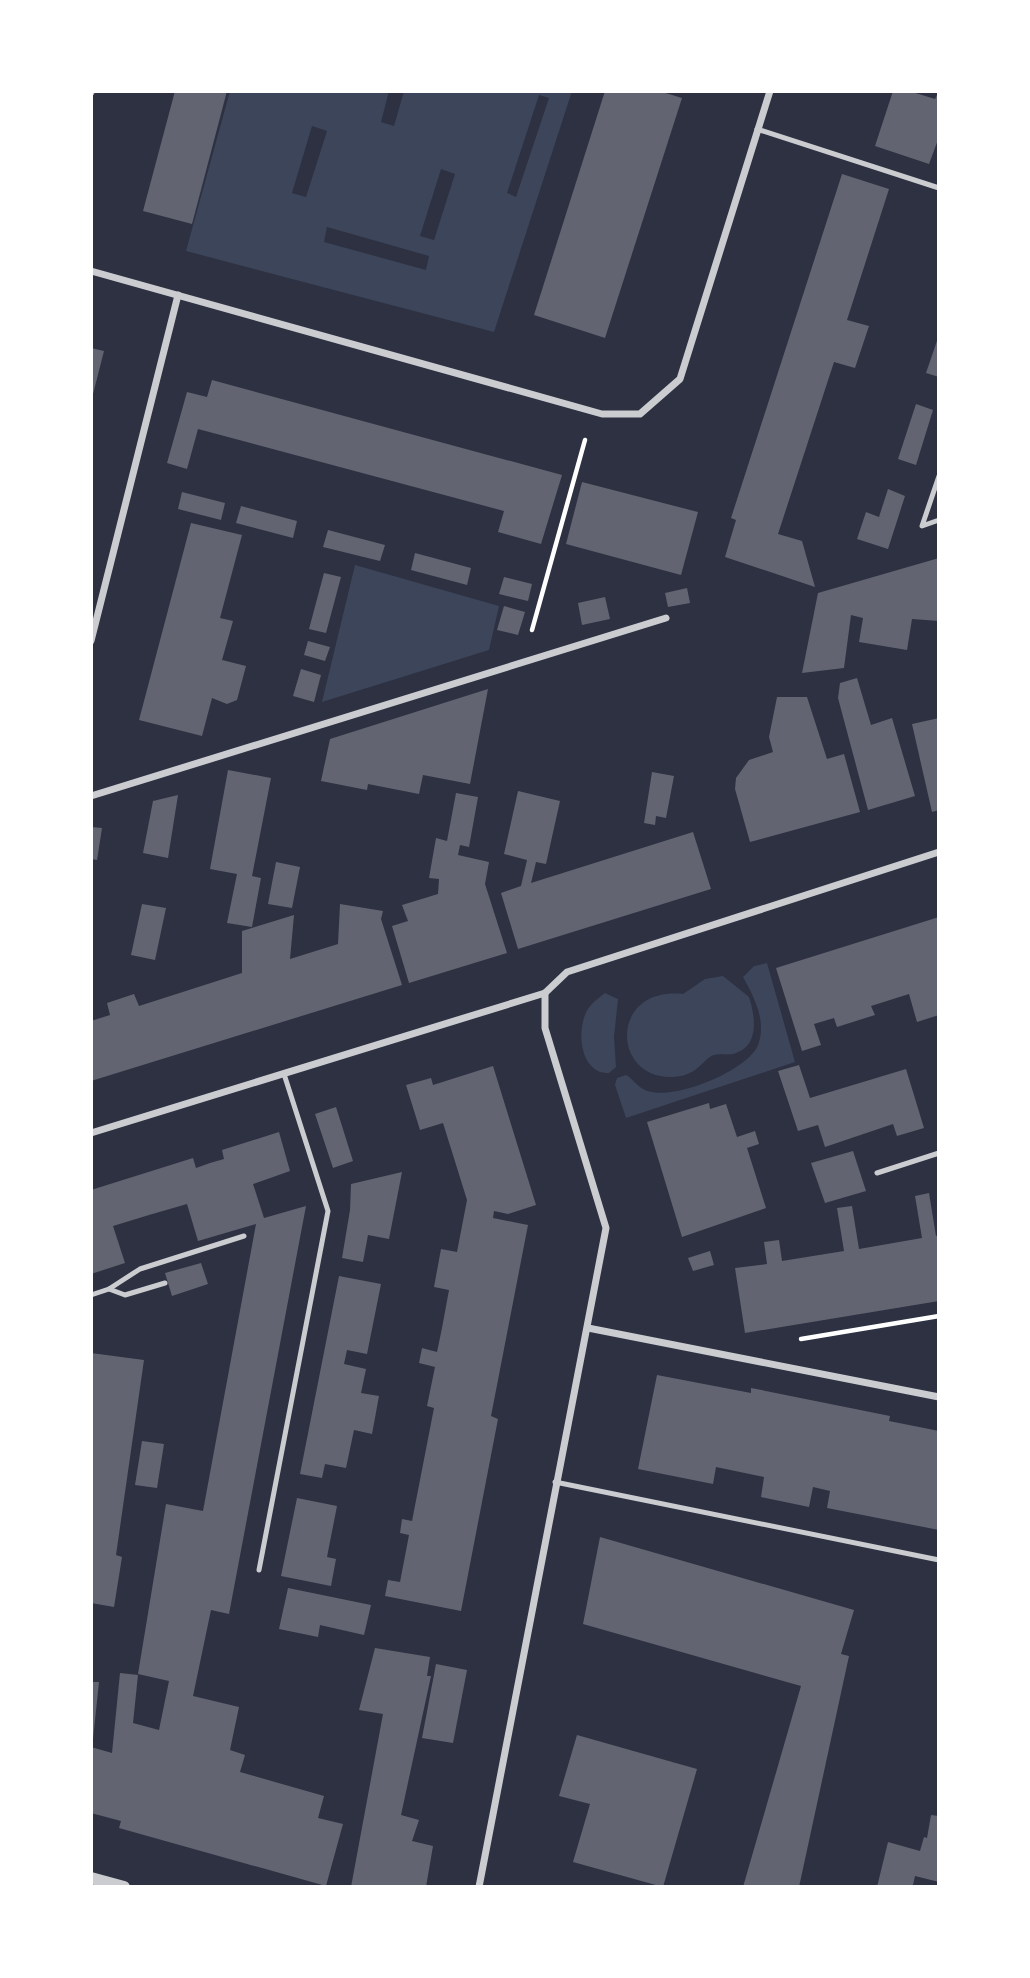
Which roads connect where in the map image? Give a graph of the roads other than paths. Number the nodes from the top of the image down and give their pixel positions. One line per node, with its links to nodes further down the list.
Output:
1 (770, 91): 2 (street)
2 (757, 129): 3 (lane); 5 (street)
3 (939, 188)
4 (91, 271): 5 (street)
5 (178, 295): 9 (street)
6 (939, 476): 7 (lane)
7 (939, 520)
8 (666, 618): 10 (street)
9 (91, 641)
10 (91, 796)
11 (939, 852): 12 (street)
12 (545, 993): 13 (street); 21 (street)
13 (284, 1074): 14 (street); 25 (lane)
14 (91, 1133)
15 (939, 1153): 16 (lane)
16 (877, 1173)
17 (244, 1236): 19 (lane)
18 (164, 1283): 19 (lane)
19 (109, 1289): 20 (lane)
20 (91, 1295)
21 (588, 1328): 22 (street); 23 (street)
22 (939, 1397)
23 (555, 1482): 24 (lane); 28 (street)
24 (939, 1560)
25 (259, 1570)
26 (91, 1878): 27 (street)
27 (124, 1887)
28 (479, 1887)

